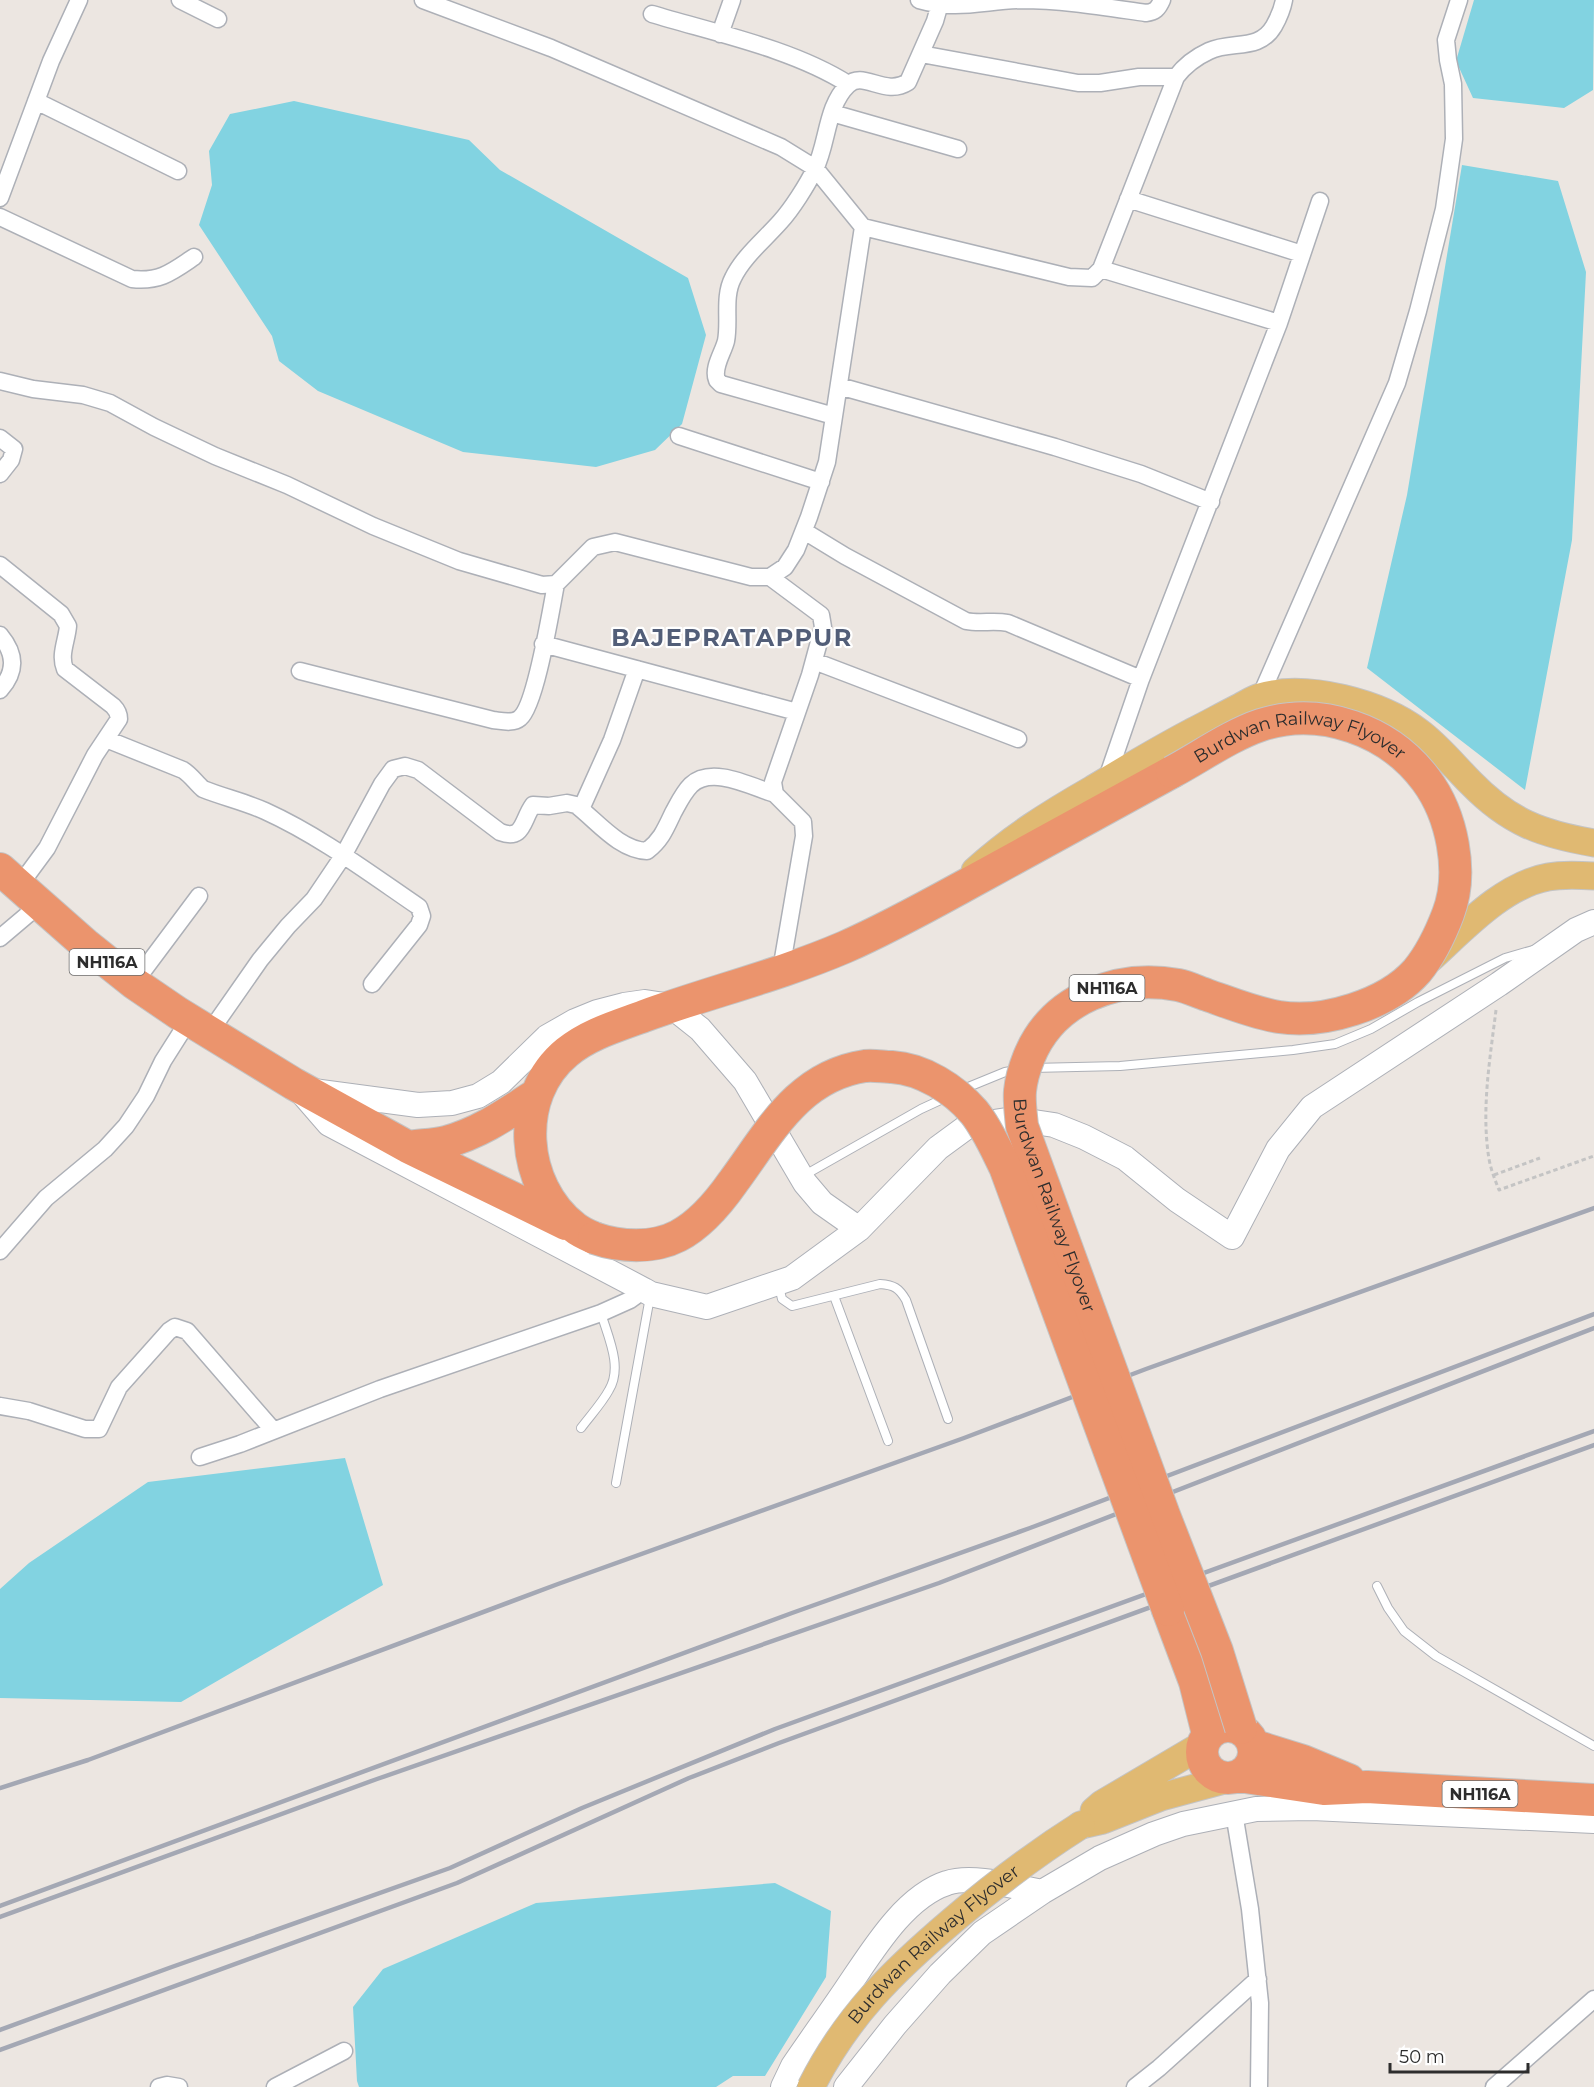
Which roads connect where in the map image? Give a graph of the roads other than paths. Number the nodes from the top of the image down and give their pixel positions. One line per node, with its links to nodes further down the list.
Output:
1 (79, 0): 16 (street)
2 (180, 0): 11 (street)
3 (423, 0): 19 (street)
4 (732, 0): 12 (street)
5 (919, 0): 9 (street)
6 (1162, 0): 9 (street)
7 (1284, 0): 14 (street)
8 (1459, 0): 49 (street)
9 (940, 3): 13 (street)
10 (652, 14): 12 (street)
11 (219, 19)
12 (720, 34): 15 (street)
13 (921, 54): 14 (street); 15 (street)
14 (1176, 76): 22 (street)
15 (849, 84): 17 (street)
16 (36, 101): 20 (street); 21 (street)
17 (832, 113): 18 (street); 19 (street)
18 (958, 149)
19 (815, 168): 25 (street); 32 (street)
20 (178, 171)
21 (0, 198)
22 (1128, 199): 26 (street); 28 (street)
23 (1320, 201): 26 (street)
24 (0, 217): 27 (street)
25 (863, 227): 28 (street); 31 (street)
26 (1302, 254): 29 (street)
27 (194, 257)
28 (1101, 270): 29 (street)
29 (1279, 323): 37 (street)
30 (0, 381): 41 (street)
31 (839, 386): 32 (street); 37 (street)
32 (834, 416): 36 (street)
33 (679, 436): 36 (street)
34 (0, 438): 35 (street)
35 (0, 474)
36 (821, 483): 38 (street)
37 (1211, 502): 47 (street)
38 (804, 531): 40 (street); 47 (street)
39 (0, 565): 51 (street)
40 (770, 577): 41 (street); 44 (street)
41 (556, 584): 43 (street)
42 (0, 634): 48 (street)
43 (543, 644): 45 (street); 46 (street)
44 (814, 661): 50 (street); 52 (street)
45 (637, 669): 50 (street); 55 (street)
46 (300, 671)
47 (1141, 679): 53 (street)
48 (0, 690)
49 (1260, 697): 53 (main road); 56 (main road)
50 (797, 712): 54 (street)
51 (106, 739): 57 (street); 59 (street)
52 (1018, 739)
53 (1106, 781): 60 (main road)
54 (775, 794): 55 (street); 65 (street)
55 (581, 809): 57 (street)
56 (1594, 843)
57 (343, 856): 68 (street); 70 (street)
58 (1594, 876): 66 (main road, Burdwan Railway Flyover, bridge)
59 (19, 886): 63 (street); 67 (highway, NH116A)
60 (947, 895): 65 (highway, NH116A); 66 (highway, Burdwan Railway Flyover / NH116A, bridge)
61 (199, 896): 67 (street)
62 (1594, 921): 64 (street)
63 (0, 938)
64 (1551, 947): 74 (lane); 75 (street)
65 (781, 970): 69 (highway, NH116A)
66 (1415, 972): 90 (highway, Burdwan Railway Flyover / NH116A, bridge)
67 (134, 984): 70 (highway, NH116A)
68 (372, 984)
69 (671, 1006): 71 (street); 72 (highway, NH116A); 74 (street)
70 (199, 1026): 71 (highway, NH116A); 77 (street)
71 (302, 1087): 73 (highway, NH116A); 79 (street)
72 (537, 1094): 73 (highway, NH116A); 76 (highway, NH116A)
73 (408, 1147): 76 (highway, NH116A)
74 (801, 1177): 75 (street)
75 (859, 1228): 78 (street)
76 (584, 1233): 91 (highway, Burdwan Railway Flyover / NH116A, bridge)
77 (0, 1251)
78 (778, 1282): 79 (street); 80 (lane)
79 (648, 1292): 81 (street); 88 (lane)
80 (834, 1296): 83 (lane); 86 (lane)
81 (601, 1313): 84 (lane); 85 (street)
82 (0, 1406): 85 (street)
83 (948, 1419)
84 (581, 1428)
85 (273, 1430): 87 (street)
86 (888, 1440)
87 (200, 1457)
88 (616, 1483)
89 (1377, 1586): 92 (lane)
90 (1248, 1737): 91 (highway, Burdwan Railway Flyover / NH116A); 93 (highway); 94 (highway, Burdwan Railway Flyover / NH116A)
91 (1205, 1740): 93 (highway, Burdwan Railway Flyover / NH116A); 98 (main road, Burdwan Railway Flyover)
92 (1594, 1746)
93 (1233, 1777): 94 (highway, Burdwan Railway Flyover / NH116A); 98 (main road, Burdwan Railway Flyover)
94 (1366, 1787): 95 (highway, Burdwan Railway Flyover / NH116A)
95 (1594, 1800)
96 (1234, 1813): 97 (street); 99 (street); 100 (street)
97 (1594, 1821)
98 (1081, 1825): 107 (main road, Burdwan Railway Flyover, bridge)
99 (1042, 1892): 106 (street); 108 (street)
100 (1258, 1978): 109 (street); 110 (street)
101 (1594, 1999): 111 (street)
102 (344, 2051): 105 (street)
103 (159, 2087): 104 (street)
104 (180, 2087)
105 (275, 2087)
106 (783, 2087)
107 (811, 2087)
108 (846, 2087)
109 (1135, 2087)
110 (1259, 2087)
111 (1494, 2087)

